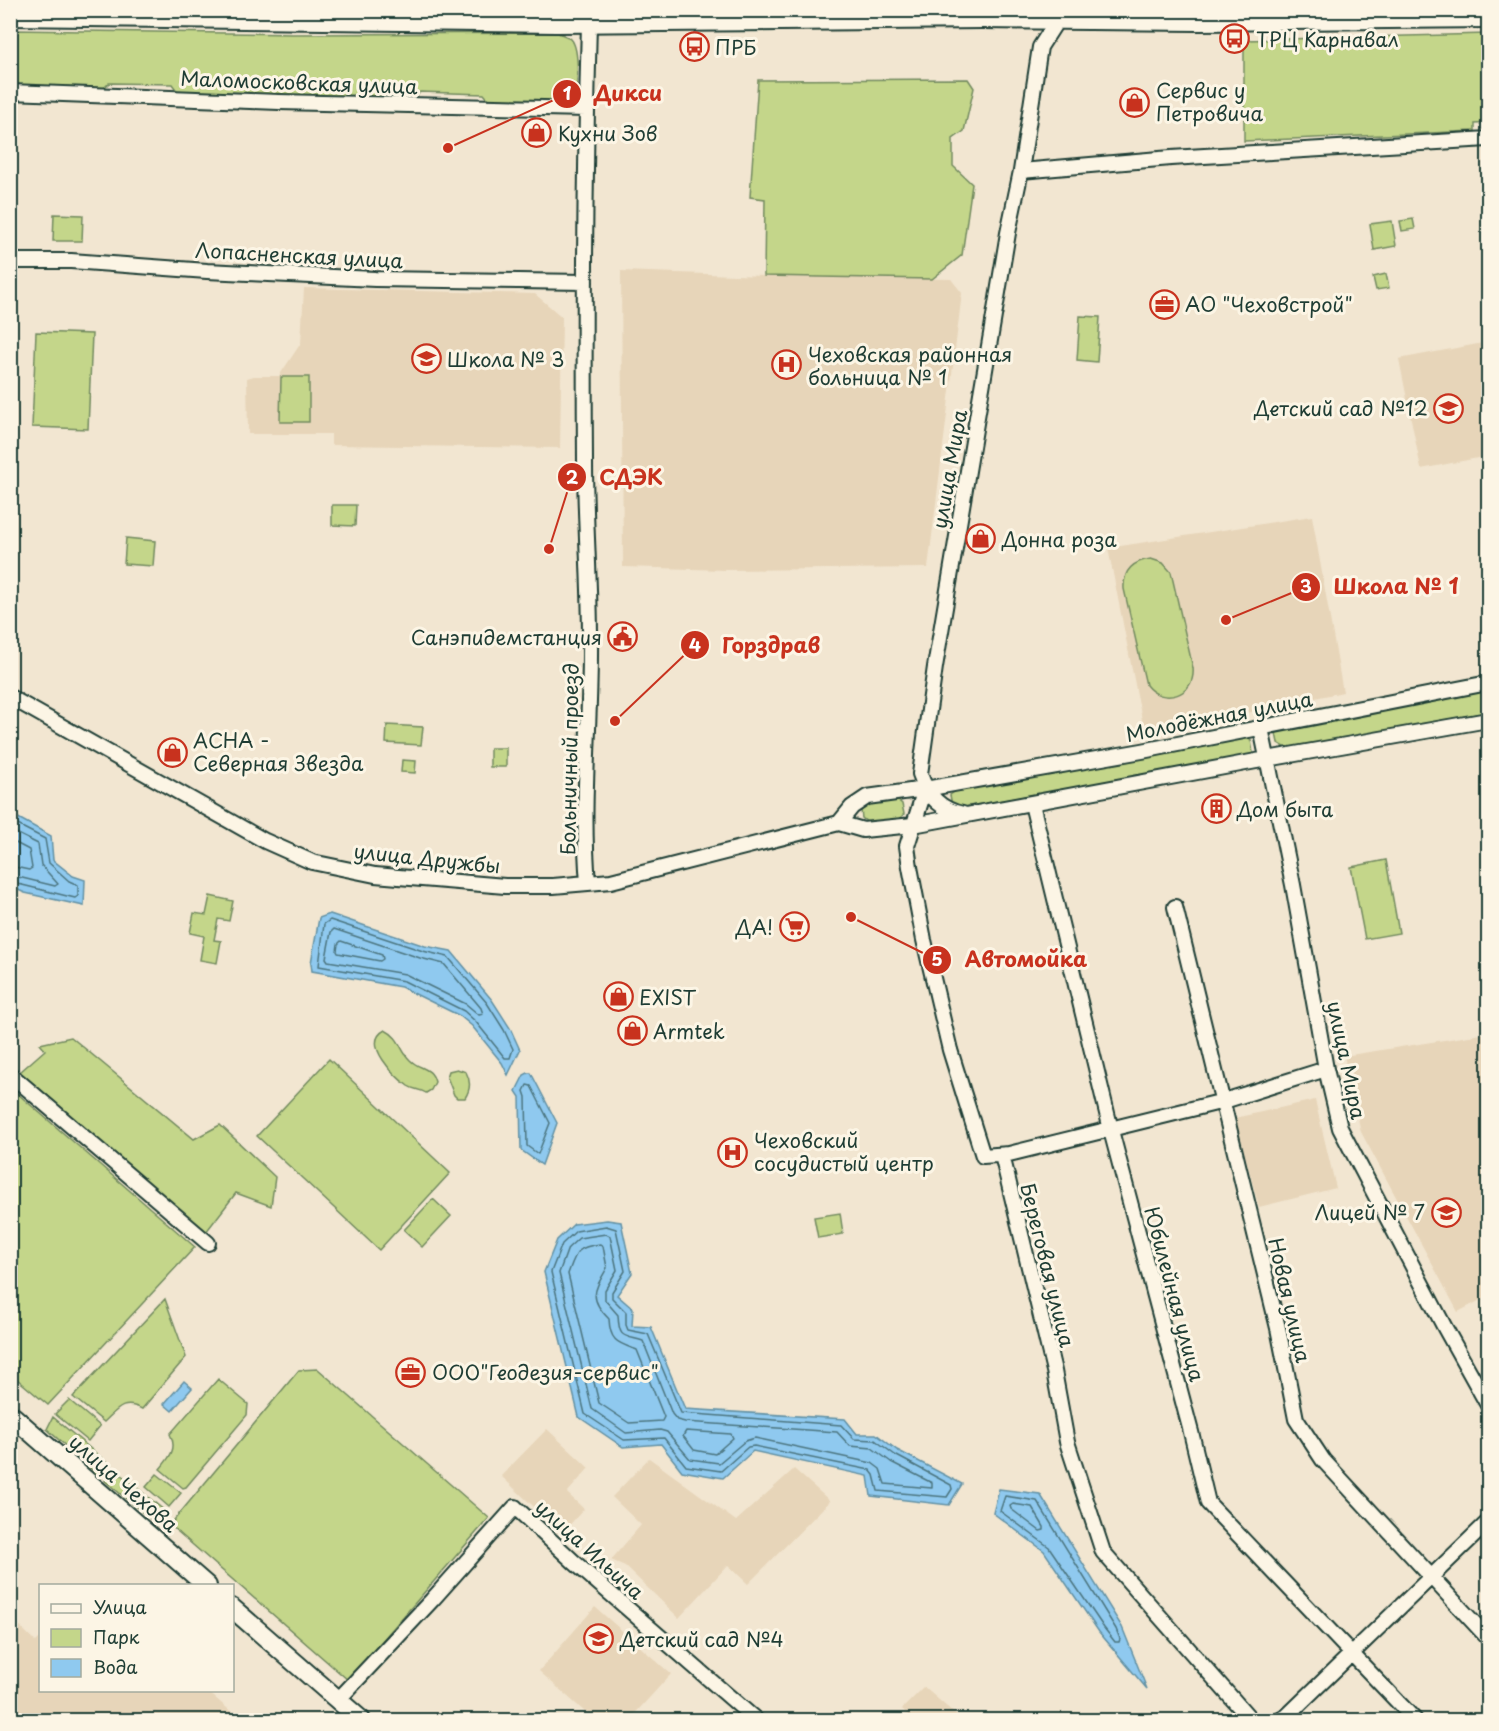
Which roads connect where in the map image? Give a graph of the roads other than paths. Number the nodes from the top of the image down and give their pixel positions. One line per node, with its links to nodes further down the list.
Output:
1 (1015, 15): 2 (main road); 7 (main road)
2 (1058, 15): 3 (main road); 11 (street, улица Мира)
3 (1096, 15): 6 (main road)
4 (10, 16): 5 (main road)
5 (554, 17): 7 (main road)
6 (1488, 18)
7 (590, 23): 9 (street, Больничный проезд)
8 (10, 92): 9 (street, Маломосковская улица)
9 (586, 109): 13 (street, Больничный проезд)
10 (1488, 139): 11 (street)
11 (1021, 171): 20 (street, улица Мира)
12 (10, 261): 13 (street, Лопасненская улица)
13 (585, 282): 25 (street, Больничный проезд)
14 (1488, 683): 17 (street, Молодёжная улица)
15 (10, 697): 25 (street, улица Дружбы)
16 (1488, 720): 18 (street)
17 (1262, 728): 18 (street, улица Мира); 19 (street, Молодёжная улица)
18 (1267, 759): 21 (street); 27 (street, улица Мира)
19 (956, 784): 20 (street, Молодёжная улица); 22 (street)
20 (926, 789): 22 (street); 23 (street); 24 (street)
21 (1032, 804): 22 (street); 30 (street, Юбилейная улица)
22 (962, 814): 24 (street)
23 (839, 823): 24 (street, улица Дружбы); 25 (street, улица Дружбы)
24 (913, 825): 31 (street)
25 (588, 883)
26 (1175, 907): 29 (street, Новая улица)
27 (1326, 1068): 29 (street); 33 (street, улица Мира)
28 (10, 1074): 32 (street)
29 (1224, 1101): 30 (street); 36 (street, Новая улица)
30 (1111, 1129): 31 (street); 40 (street, Юбилейная улица)
31 (1002, 1155): 44 (street, Береговая улица)
32 (208, 1243)
33 (1487, 1399)
34 (10, 1414): 37 (main road, улица Чехова)
35 (1488, 1522): 36 (street)
36 (1430, 1577): 39 (street, Новая улица); 40 (street)
37 (205, 1584)
38 (234, 1610): 41 (main road)
39 (1488, 1638)
40 (1351, 1655): 45 (street); 46 (street, Юбилейная улица)
41 (338, 1700): 42 (main road); 43 (street, улица Ильича)
42 (361, 1720)
43 (756, 1720)
44 (1251, 1720)
45 (1280, 1720)
46 (1415, 1720)

